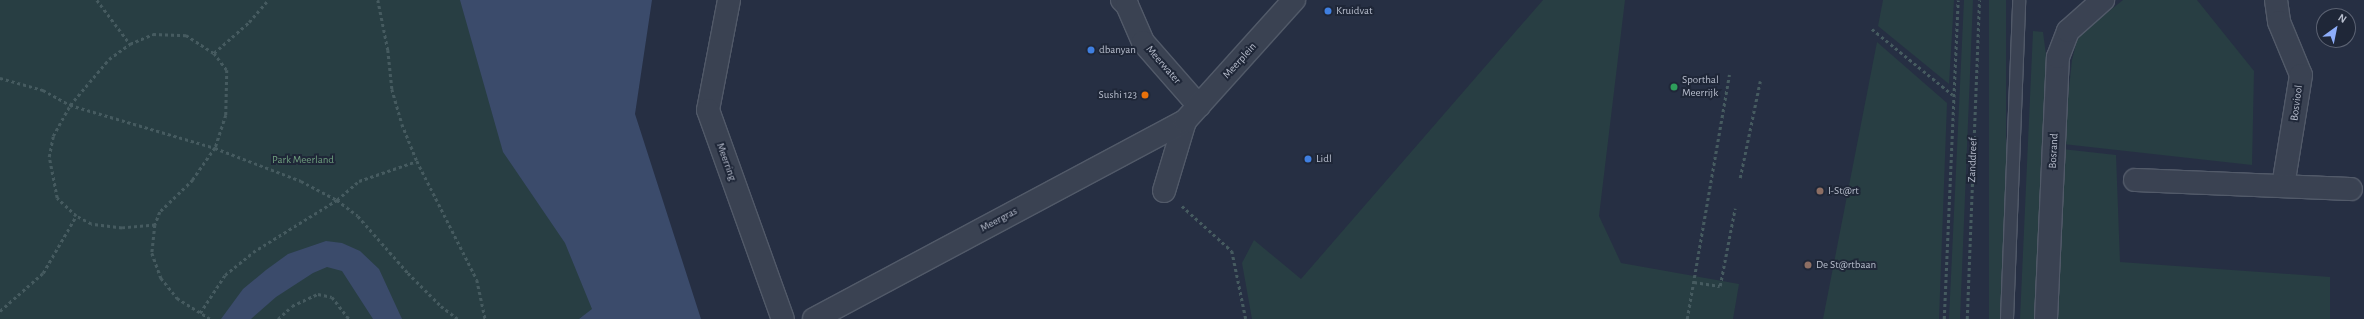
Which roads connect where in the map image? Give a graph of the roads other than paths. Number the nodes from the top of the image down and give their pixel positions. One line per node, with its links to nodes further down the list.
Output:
1 (729, 0): 12 (street, Meerring)
2 (1122, 0): 7 (street, Meerwater)
3 (1294, 0): 7 (street, Meerplein)
4 (2019, 0): 14 (lane)
5 (2104, 0): 15 (street, Bosrand)
6 (2276, 0): 9 (street, Bosviool)
7 (1192, 114): 11 (street); 13 (street, Meergras)
8 (2135, 180): 9 (street)
9 (2283, 186): 10 (street)
10 (2352, 189)
11 (1164, 191)
12 (783, 319)
13 (814, 319)
14 (2007, 319)
15 (2046, 319)

